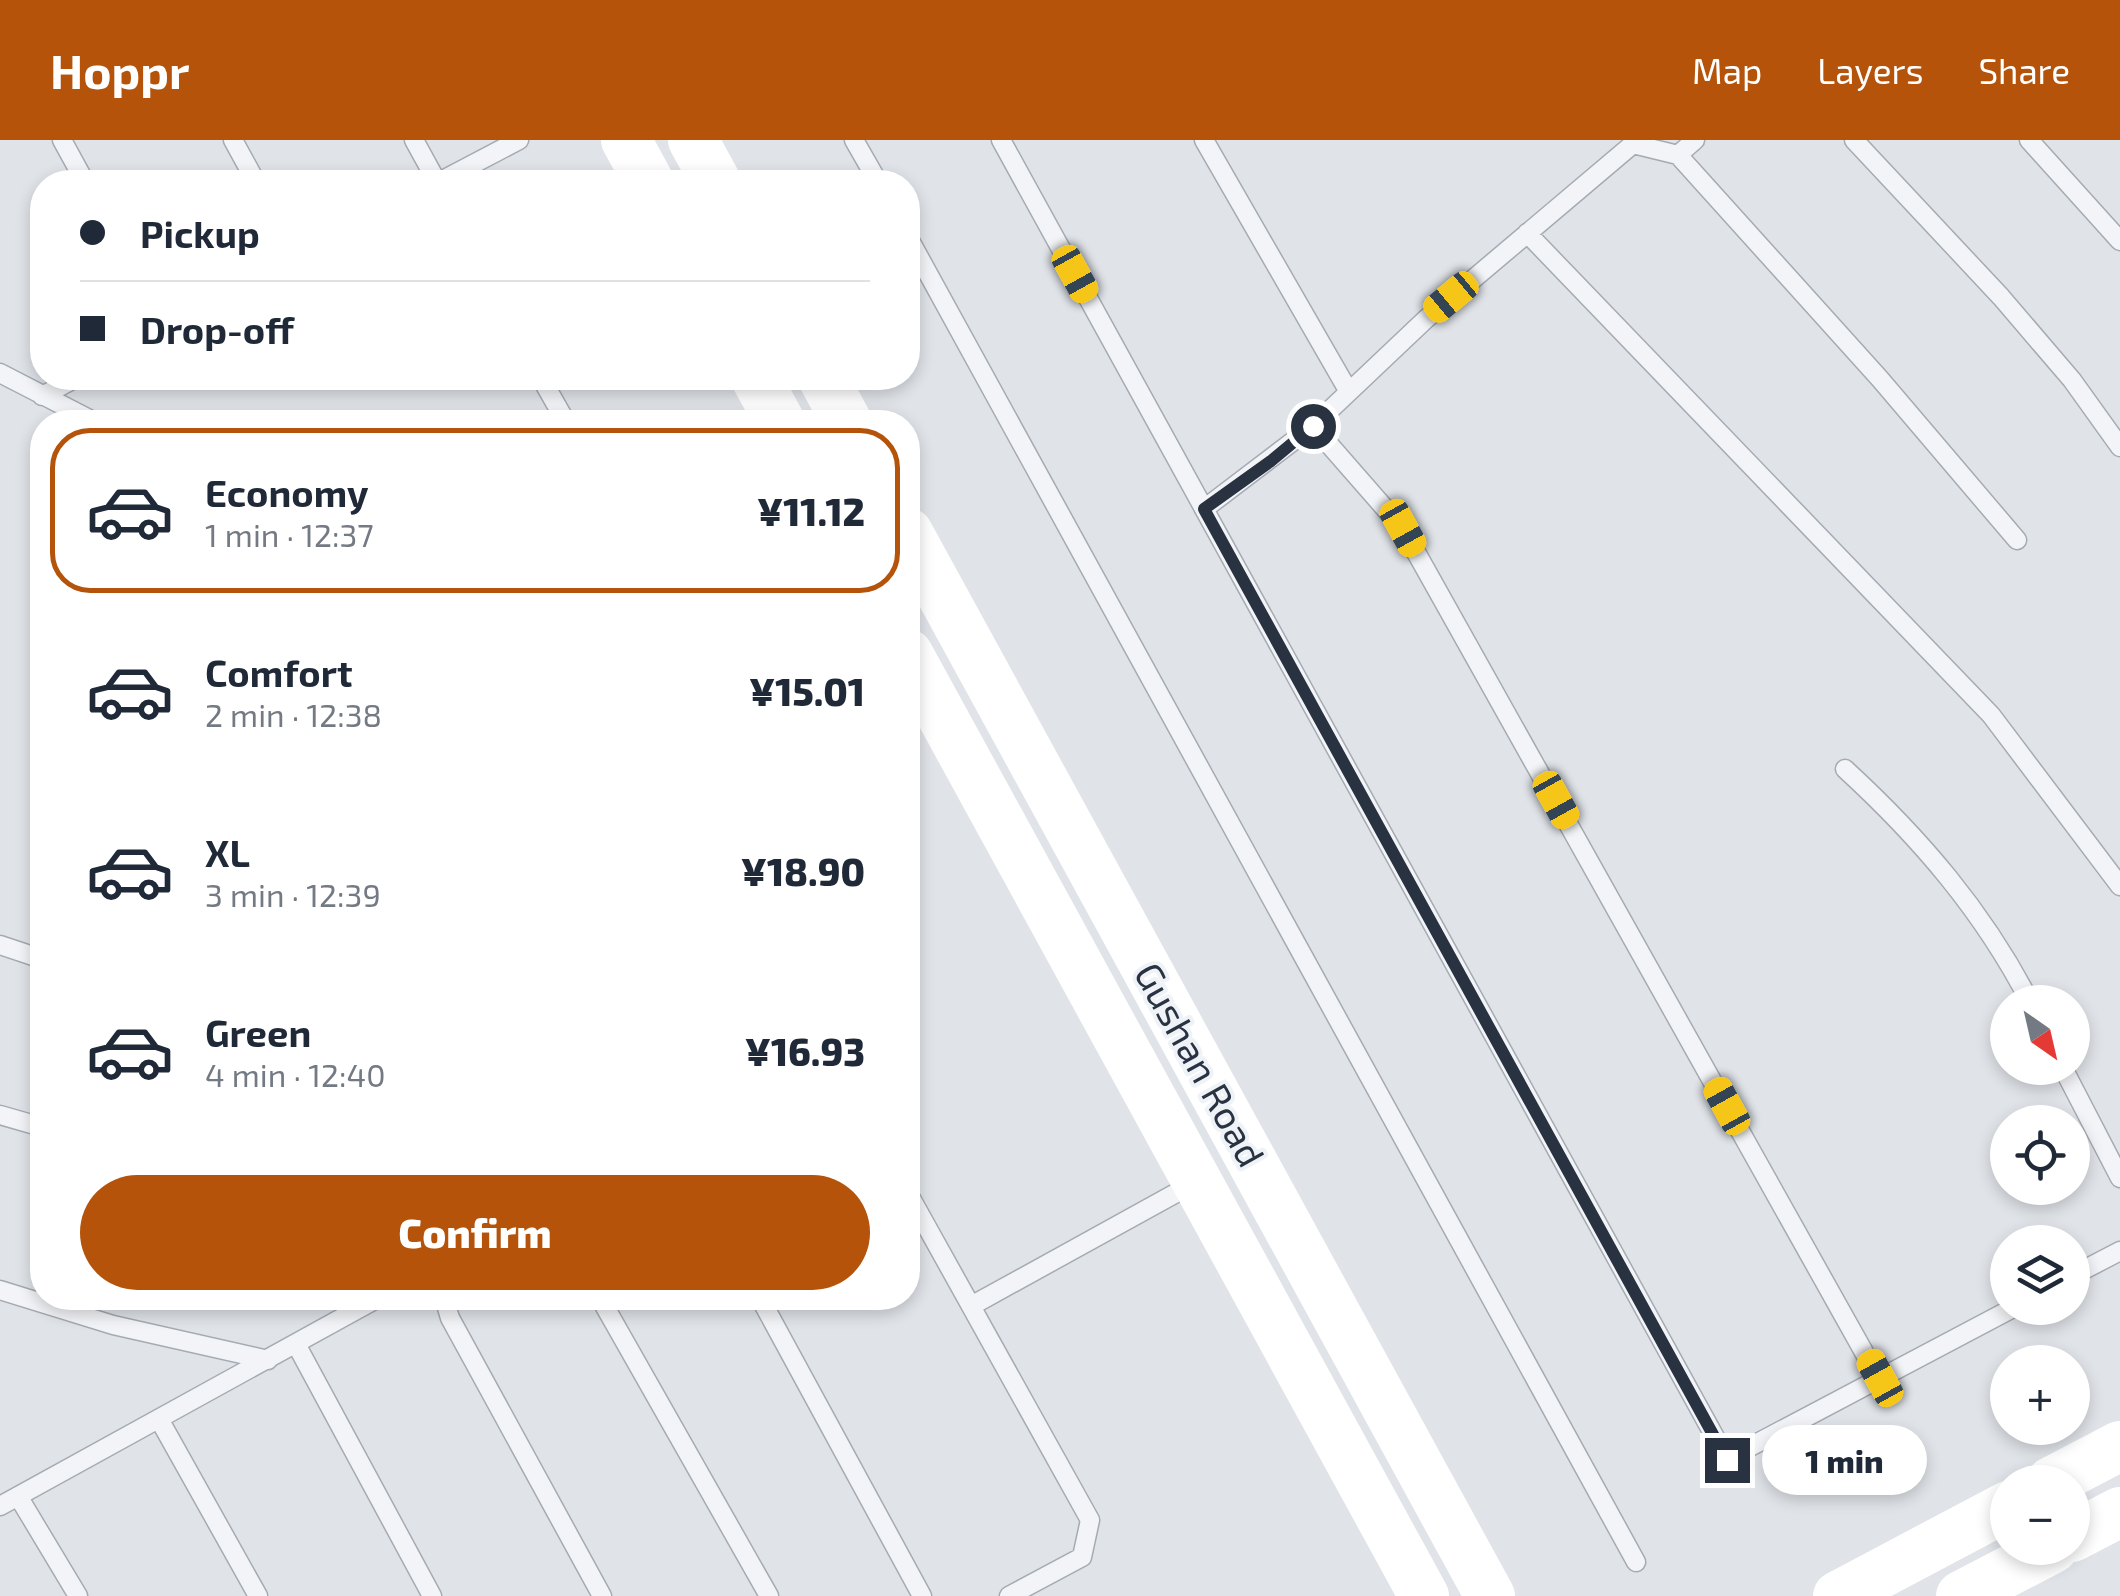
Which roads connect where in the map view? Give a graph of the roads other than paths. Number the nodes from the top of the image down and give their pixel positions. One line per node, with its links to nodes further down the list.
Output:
1 (62, 140): 15 (lane)
2 (233, 140): 16 (lane)
3 (414, 140): 17 (lane)
4 (518, 140): 18 (lane)
5 (626, 140): 19 (street)
6 (692, 140): 20 (street)
7 (854, 140): 21 (lane)
8 (1001, 140): 34 (lane)
9 (1204, 140): 29 (lane)
10 (1695, 140): 14 (lane)
11 (1854, 140): 33 (lane)
12 (2029, 140): 23 (lane)
13 (1631, 142): 14 (lane); 22 (lane)
14 (1678, 155): 35 (lane)
15 (78, 170)
16 (249, 170)
17 (431, 170)
18 (461, 170)
19 (642, 170)
20 (709, 170)
21 (871, 170)
22 (1527, 233): 29 (lane); 39 (lane)
23 (2120, 241)
24 (920, 259): 71 (lane)
25 (0, 373): 26 (lane)
26 (30, 389)
27 (31, 390): 30 (lane)
28 (53, 390): 30 (lane)
29 (1349, 392): 32 (lane)
30 (42, 396): 31 (lane)
31 (71, 410)
32 (1313, 426): 34 (lane); 62 (lane)
33 (2120, 447)
34 (1204, 509): 62 (lane)
35 (2017, 540)
36 (920, 555): 81 (street, Gushan Road)
37 (920, 676): 47 (street, Gushan Road)
38 (1845, 769): 42 (lane)
39 (2120, 886)
40 (0, 945): 41 (lane)
41 (30, 955)
42 (2020, 985)
43 (2072, 1085): 46 (lane)
44 (0, 1115): 45 (lane)
45 (30, 1124)
46 (2120, 1178)
47 (1196, 1182): 53 (lane); 80 (street, Gushan Road)
48 (920, 1215): 53 (lane)
49 (2120, 1251): 50 (lane)
50 (2090, 1267)
51 (0, 1290): 52 (lane)
52 (30, 1299)
53 (970, 1306): 79 (lane)
54 (65, 1310): 61 (lane)
55 (357, 1310): 60 (lane)
56 (448, 1310): 76 (lane)
57 (607, 1310): 77 (lane)
58 (767, 1310): 78 (lane)
59 (1990, 1321): 62 (lane)
60 (296, 1344): 61 (lane); 75 (lane)
61 (268, 1360): 63 (lane)
62 (1880, 1378)
63 (159, 1419): 66 (lane); 74 (lane)
64 (2120, 1446): 65 (street)
65 (2084, 1465)
66 (18, 1496): 67 (lane); 73 (lane)
67 (0, 1506)
68 (2120, 1512): 70 (street)
69 (1990, 1516): 82 (street)
70 (2090, 1528)
71 (1636, 1562)
72 (2020, 1565): 83 (street)
73 (78, 1596)
74 (258, 1596)
75 (432, 1596)
76 (602, 1596)
77 (768, 1596)
78 (922, 1596)
79 (1009, 1596)
80 (1424, 1596)
81 (1490, 1596)
82 (1838, 1596)
83 (1961, 1596)

